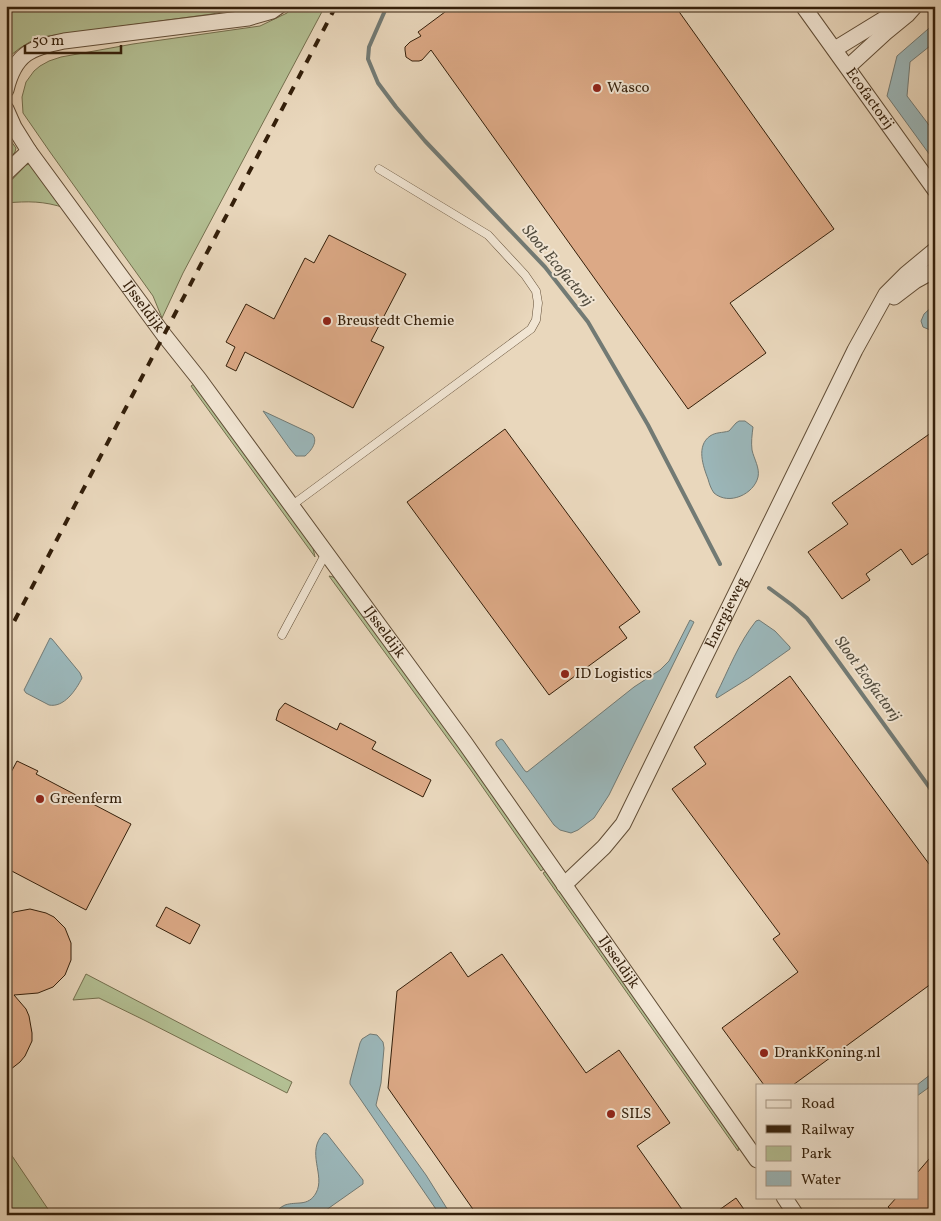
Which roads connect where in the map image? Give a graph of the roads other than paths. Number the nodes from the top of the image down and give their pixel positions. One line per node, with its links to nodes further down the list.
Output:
1 (278, 6): 7 (street)
2 (804, 6): 5 (street, Ecofactorij)
3 (906, 6): 5 (street)
4 (914, 6): 6 (street)
5 (835, 49): 6 (street, Ecofactorij)
6 (848, 67): 12 (street, Ecofactorij)
7 (7, 80)
8 (6, 109): 9 (street, IJsseldijk)
9 (29, 151): 11 (street); 16 (street, IJsseldijk)
10 (379, 169): 16 (lane)
11 (6, 173)
12 (935, 190)
13 (935, 250): 15 (street, Energieweg)
14 (935, 270): 15 (street, Energieweg)
15 (868, 326): 19 (street, Energieweg)
16 (292, 506): 17 (street, IJsseldijk)
17 (326, 553): 18 (lane); 19 (street, IJsseldijk)
18 (282, 636)
19 (564, 886): 20 (street, IJsseldijk)
20 (756, 1159)
21 (785, 1198): 22 (street)
22 (796, 1215)

